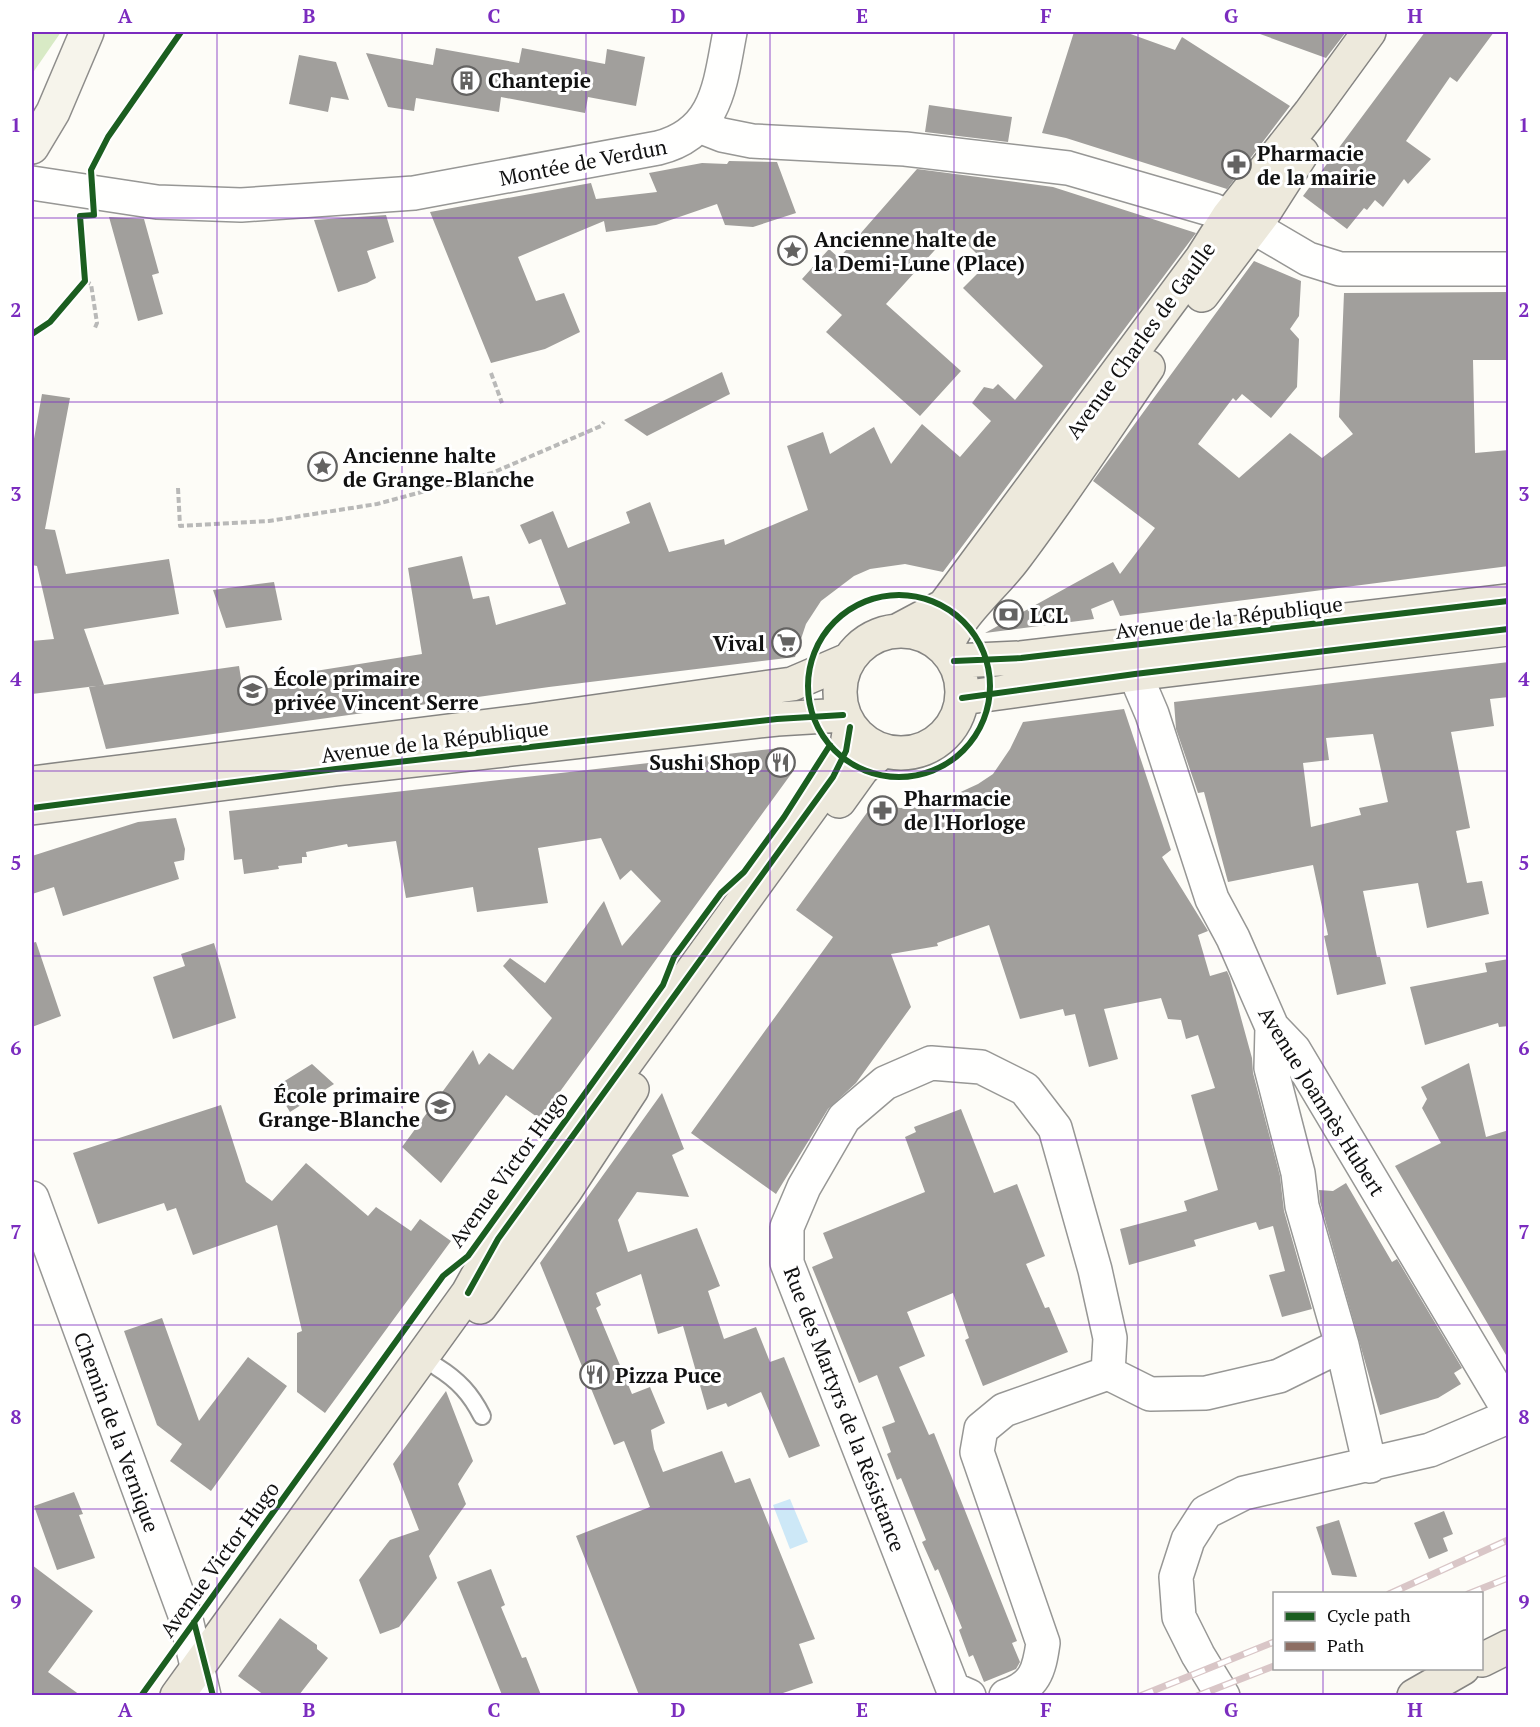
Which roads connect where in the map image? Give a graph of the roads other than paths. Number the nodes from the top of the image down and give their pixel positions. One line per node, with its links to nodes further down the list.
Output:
1 (85, 32): 5 (main road); 7 (main road)
2 (730, 32): 6 (street)
3 (1369, 32): 9 (main road, Avenue Charles de Gaulle)
4 (1389, 32): 9 (main road, Avenue Charles de Gaulle)
5 (32, 101)
6 (699, 126): 8 (street, Montée de Verdun); 9 (street)
7 (32, 147)
8 (32, 183)
9 (1240, 222): 10 (street); 11 (street); 14 (main road, Avenue Charles de Gaulle)
10 (1509, 269)
11 (1141, 376): 15 (main road, Avenue Charles de Gaulle)
12 (1509, 601): 15 (main road, Avenue de la République)
13 (1509, 629): 17 (main road)
14 (897, 631): 15 (main road); 16 (main road)
15 (950, 656): 18 (main road)
16 (848, 660): 19 (main road); 21 (main road, Avenue de la République)
17 (1135, 674): 18 (main road); 23 (street, Avenue Joannès Hubert)
18 (962, 699): 20 (main road)
19 (847, 721): 20 (main road); 22 (main road, Avenue de la République); 35 (main road, Avenue Victor Hugo)
20 (882, 751): 26 (main road)
21 (32, 783)
22 (32, 808)
23 (1272, 1027): 25 (street); 28 (street, Avenue Joannès Hubert)
24 (32, 1198): 35 (street, Chemin de la Vernique)
25 (1342, 1345): 27 (street); 31 (street)
26 (437, 1367): 29 (lane); 35 (main road)
27 (1108, 1373): 36 (street, Rue des Martyrs de la Résistance); 37 (street)
28 (1509, 1409)
29 (482, 1416)
30 (1509, 1417): 31 (street)
31 (1370, 1466): 38 (street)
32 (1509, 1647): 33 (main road)
33 (1483, 1660)
34 (1460, 1670): 39 (main road)
35 (196, 1689)
36 (969, 1695)
37 (1006, 1695)
38 (1223, 1695)
39 (1414, 1695)

